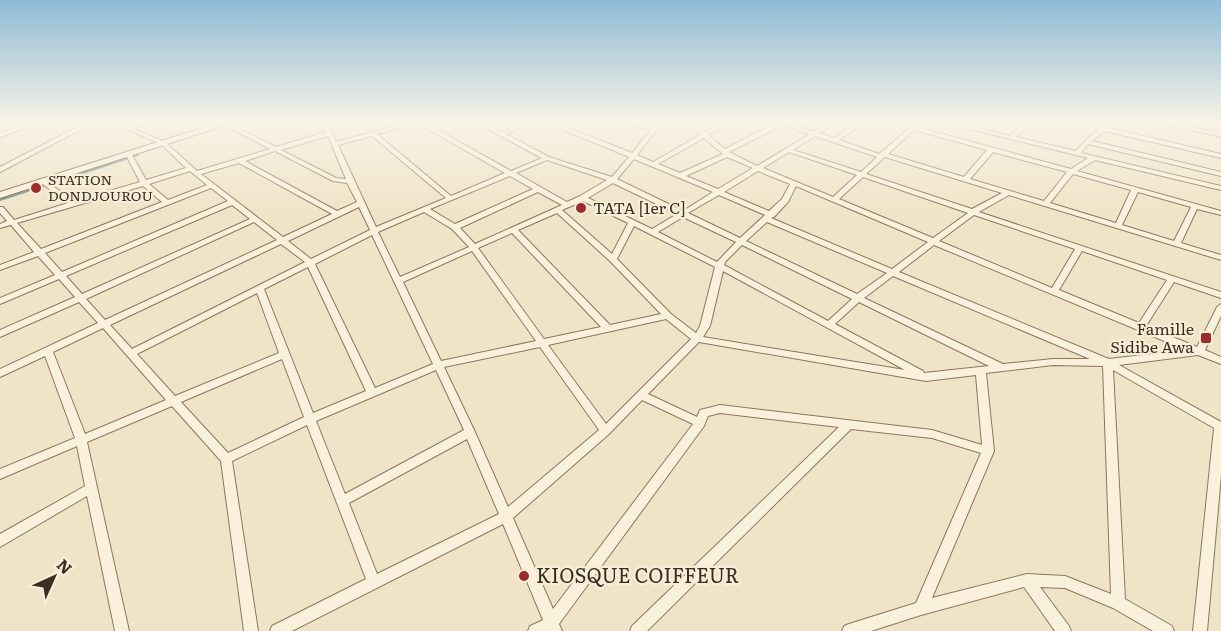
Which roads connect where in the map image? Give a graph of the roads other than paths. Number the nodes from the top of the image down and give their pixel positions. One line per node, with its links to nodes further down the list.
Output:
1 (36, 151): 35 (street)
2 (133, 151): 24 (main road)
3 (172, 151): 36 (street)
4 (270, 151): 32 (street)
5 (278, 151): 45 (street)
6 (338, 151): 45 (street)
7 (394, 151): 56 (street)
8 (471, 151): 38 (street)
9 (534, 151): 30 (street)
10 (620, 151): 28 (street)
11 (635, 151): 28 (street)
12 (676, 151): 33 (street)
13 (729, 151): 25 (street)
14 (786, 151): 34 (street)
15 (792, 151): 40 (street)
16 (868, 151): 27 (street)
17 (884, 151): 27 (street)
18 (990, 151): 42 (street)
19 (996, 151): 37 (street)
20 (1066, 151): 26 (street)
21 (1079, 151): 26 (street)
22 (1128, 151): 39 (street)
23 (1201, 151): 29 (street)
24 (128, 153): 44 (main road); 46 (street)
25 (726, 153): 34 (street); 41 (street)
26 (1077, 154): 31 (street)
27 (880, 155): 40 (street); 42 (street)
28 (631, 156): 33 (street); 43 (street)
29 (1221, 156)
30 (547, 158): 38 (street); 43 (street)
31 (1093, 158): 37 (street); 49 (street)
32 (239, 160): 36 (street); 72 (street)
33 (653, 164): 41 (street)
34 (758, 168): 47 (street); 53 (street)
35 (0, 170)
36 (194, 171): 46 (street); 48 (street)
37 (1071, 172): 52 (street); 63 (street)
38 (510, 173): 51 (street); 56 (street)
39 (1220, 173): 49 (street)
40 (860, 175): 58 (street); 69 (street)
41 (680, 176): 53 (street)
42 (966, 179): 54 (street)
43 (613, 180): 57 (street); 70 (street)
44 (42, 181): 55 (main road); 62 (street)
45 (350, 181): 61 (street)
46 (144, 183): 60 (street); 62 (street)
47 (794, 183): 58 (street); 73 (street)
48 (212, 185): 59 (street); 60 (street)
49 (1212, 186): 50 (street)
50 (1221, 188)
51 (538, 189): 64 (street); 79 (street)
52 (1135, 189): 65 (street); 78 (street)
53 (719, 192): 70 (street); 73 (street)
54 (1008, 192): 63 (street); 69 (street)
55 (0, 195)
56 (450, 198): 68 (street)
57 (583, 198): 64 (street); 76 (street)
58 (834, 200): 85 (street)
59 (233, 202): 74 (street); 96 (street)
60 (166, 203): 89 (street)
61 (361, 203): 72 (street); 81 (street)
62 (74, 204): 75 (street)
63 (1046, 204): 78 (street)
64 (567, 205): 67 (street)
65 (1195, 206): 71 (street); 86 (street)
66 (0, 209): 75 (street)
67 (557, 209): 80 (street); 91 (street)
68 (426, 210): 79 (street); 81 (street)
69 (973, 212): 85 (street); 88 (street)
70 (685, 213): 82 (street); 84 (street)
71 (1221, 213)
72 (337, 214): 83 (street)
73 (769, 217): 84 (street); 95 (street)
74 (255, 219): 83 (street); 102 (street)
75 (12, 222): 77 (street); 89 (street)
76 (632, 223): 82 (street); 91 (street)
77 (0, 226)
78 (1118, 226): 86 (street)
79 (455, 227): 87 (street)
80 (513, 229): 87 (street); 110 (street)
81 (375, 230): 92 (street); 98 (street)
82 (651, 233): 93 (street)
83 (282, 240): 92 (street); 107 (street)
84 (742, 241): 93 (street); 103 (street)
85 (934, 242): 95 (street); 100 (street)
86 (1177, 244): 90 (street)
87 (474, 248): 98 (street); 113 (street)
88 (1080, 248): 97 (street); 100 (street)
89 (40, 252): 94 (street); 96 (street)
90 (1221, 258)
91 (613, 259): 106 (street)
92 (310, 262): 99 (street); 125 (street)
93 (719, 266): 108 (street); 112 (street)
94 (0, 268)
95 (892, 274): 103 (street); 119 (street)
96 (60, 275): 102 (street); 104 (street)
97 (1172, 279): 101 (street); 109 (street)
98 (399, 280): 120 (street)
99 (259, 288): 116 (street); 117 (street)
100 (1054, 292): 109 (street)
101 (1221, 295)
102 (81, 298): 107 (street); 111 (street)
103 (858, 298): 108 (street); 121 (street)
104 (0, 301)
105 (1221, 307): 115 (street)
106 (668, 316): 110 (street); 112 (street)
107 (104, 324): 114 (street); 116 (street)
108 (828, 325): 124 (street)
109 (1140, 327): 115 (street)
110 (608, 329): 113 (street)
111 (0, 334)
112 (697, 339): 124 (street); 126 (street)
113 (543, 343): 120 (street); 132 (street)
114 (48, 350): 123 (street); 134 (street)
115 (1199, 352): 118 (street); 119 (street)
116 (131, 353): 127 (street)
117 (285, 354): 127 (street); 128 (street)
118 (1221, 361)
119 (1108, 363): 121 (street); 131 (street); 144 (street)
120 (439, 365): 125 (street); 133 (street)
121 (1002, 368): 122 (street)
122 (981, 370): 124 (street); 135 (street)
123 (0, 373)
124 (926, 377)
125 (372, 392): 128 (street)
126 (642, 396): 129 (street); 132 (street)
127 (173, 400): 134 (street); 136 (street)
128 (310, 419): 136 (street); 139 (street)
129 (700, 423): 130 (street); 146 (street)
130 (848, 425): 135 (street); 151 (street)
131 (1220, 427): 155 (street)
132 (604, 431): 140 (street)
133 (470, 432): 139 (street); 140 (street)
134 (81, 440): 137 (street); 138 (street)
135 (988, 451): 145 (street)
136 (226, 459): 148 (street)
137 (0, 474)
138 (91, 488): 141 (street); 147 (street)
139 (343, 501): 143 (street)
140 (506, 516): 143 (street); 146 (street)
141 (0, 541)
142 (1027, 580): 144 (street); 145 (street); 153 (street)
143 (374, 582): 149 (street)
144 (1118, 603): 154 (street)
145 (921, 608): 152 (street)
146 (553, 627): 150 (street)
147 (122, 631)
148 (250, 631)
149 (277, 631)
150 (534, 631)
151 (637, 631)
152 (849, 631)
153 (1064, 631)
154 (1167, 631)
155 (1200, 631)

